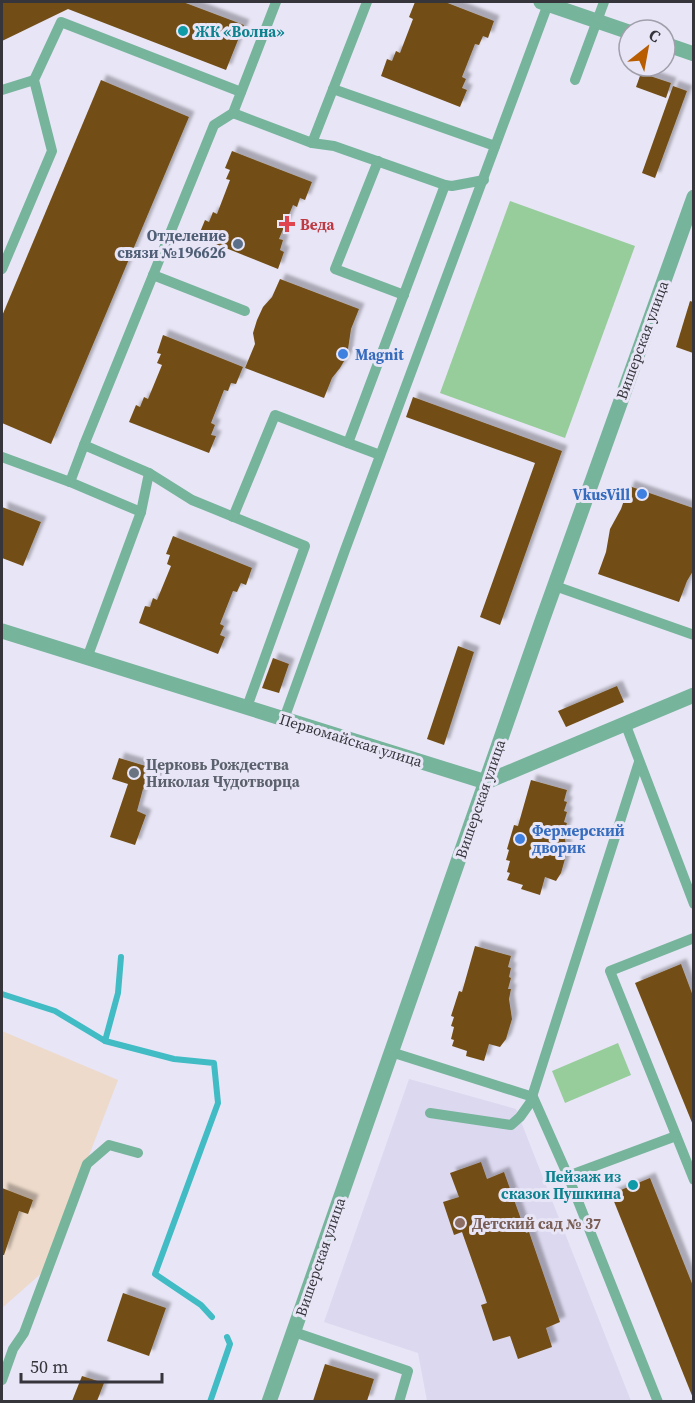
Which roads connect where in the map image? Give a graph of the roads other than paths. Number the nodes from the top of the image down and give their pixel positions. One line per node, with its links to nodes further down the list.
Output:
1 (276, 2): 13 (lane)
2 (367, 2): 11 (lane)
3 (604, 2): 5 (lane)
4 (545, 3): 5 (street); 16 (lane)
5 (597, 21): 6 (street); 10 (lane)
6 (617, 28)
7 (677, 48): 8 (street)
8 (693, 54)
9 (34, 80): 12 (lane); 13 (lane); 22 (lane)
10 (575, 80)
11 (333, 89): 15 (lane); 16 (lane)
12 (2, 90)
13 (241, 92): 14 (lane)
14 (233, 113): 15 (lane); 23 (lane)
15 (312, 143): 17 (lane)
16 (495, 146): 18 (lane)
17 (378, 161): 19 (lane); 24 (lane)
18 (484, 180): 19 (lane); 28 (lane)
19 (445, 184): 24 (lane)
20 (693, 197): 21 (street, Вишерская улица)
21 (689, 222): 34 (street, Вишерская улица)
22 (2, 269)
23 (153, 275): 25 (lane); 27 (lane)
24 (404, 295): 26 (lane)
25 (245, 310)
26 (348, 443): 28 (lane); 33 (lane)
27 (84, 445): 30 (lane); 31 (lane)
28 (380, 455): 40 (lane)
29 (2, 457): 31 (lane)
30 (149, 473): 32 (lane); 33 (lane)
31 (70, 482): 32 (lane)
32 (141, 512): 37 (lane)
33 (233, 517): 39 (lane)
34 (555, 586): 36 (lane); 43 (street, Вишерская улица)
35 (2, 631): 37 (street, Первомайская улица)
36 (693, 635)
37 (87, 658): 39 (street, Первомайская улица)
38 (693, 694): 41 (street)
39 (247, 707): 40 (street, Первомайская улица)
40 (284, 719): 43 (street, Первомайская улица)
41 (625, 723): 42 (lane); 43 (street)
42 (639, 762): 44 (lane); 47 (lane)
43 (486, 782): 46 (street, Вишерская улица)
44 (693, 904)
45 (693, 938): 49 (lane)
46 (392, 1052): 47 (lane); 53 (street, Вишерская улица)
47 (533, 1097): 48 (lane); 51 (lane)
48 (430, 1113)
49 (676, 1136): 51 (lane); 52 (lane)
50 (138, 1153): 54 (lane)
51 (568, 1176): 57 (lane)
52 (693, 1180)
53 (294, 1332): 55 (street, Вишерская улица); 56 (lane)
54 (2, 1380)
55 (269, 1401)
56 (399, 1401)
57 (658, 1401)

